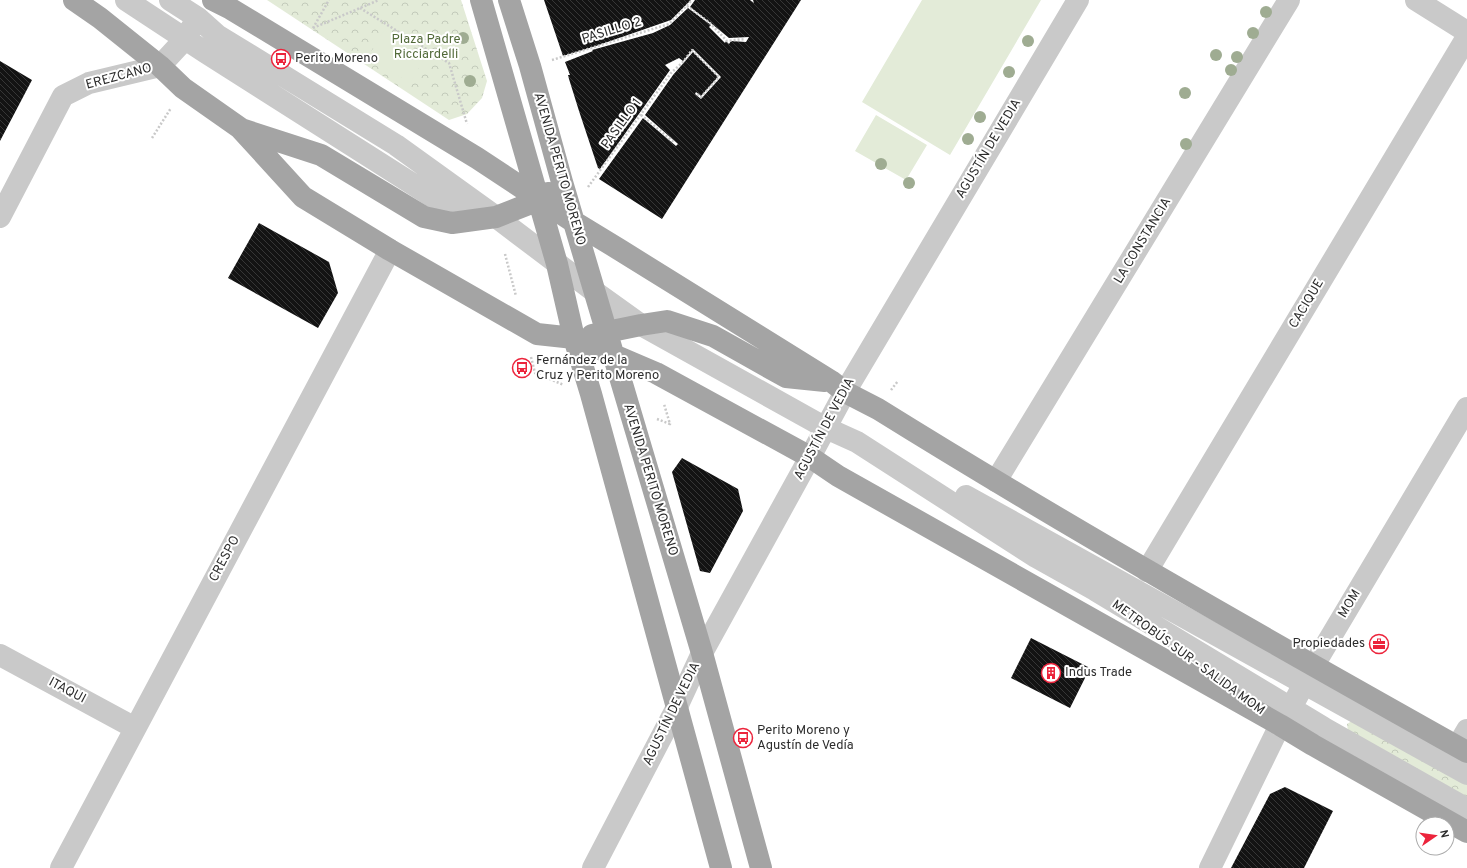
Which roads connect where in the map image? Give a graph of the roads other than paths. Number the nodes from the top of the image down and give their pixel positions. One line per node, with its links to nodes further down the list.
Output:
1 (74, 0): 14 (main road)
2 (126, 0): 13 (street)
3 (170, 0): 10 (street)
4 (213, 0): 17 (main road)
5 (481, 0): 17 (main road, AVENIDA PERITO MORENO)
6 (509, 0): 16 (main road, AVENIDA PERITO MORENO)
7 (1078, 0): 28 (street, AGUSTÍN DE VEDIA)
8 (1289, 0): 33 (street, LA CONSTANCIA)
9 (1416, 0): 11 (street)
10 (202, 9): 13 (street, EREZCANO); 19 (street)
11 (1467, 32)
12 (1467, 37): 34 (street, CACIQUE)
13 (185, 38): 14 (street, EREZCANO); 19 (street)
14 (160, 66): 15 (main road); 18 (street, EREZCANO)
15 (240, 128): 19 (main road); 21 (main road)
16 (562, 182): 17 (main road); 20 (main road, AVENIDA PERITO MORENO)
17 (539, 200): 19 (main road); 20 (main road); 22 (main road, AVENIDA PERITO MORENO)
18 (0, 217)
19 (496, 217): 22 (street)
20 (572, 217): 23 (main road, AVENIDA PERITO MORENO); 28 (main road)
21 (390, 250): 26 (main road); 41 (street, CRESPO)
22 (557, 264): 23 (street); 26 (main road, AVENIDA PERITO MORENO)
23 (595, 292): 24 (street); 25 (main road, AVENIDA PERITO MORENO)
24 (641, 324): 25 (main road); 28 (main road); 30 (street)
25 (607, 333): 26 (main road); 27 (main road, AVENIDA PERITO MORENO)
26 (574, 338): 27 (main road); 39 (main road, AVENIDA PERITO MORENO)
27 (613, 354): 32 (main road); 35 (main road, AVENIDA PERITO MORENO)
28 (838, 387): 30 (street, AGUSTÍN DE VEDIA); 33 (main road)
29 (1467, 408): 37 (street, MOM)
30 (826, 428): 31 (street); 32 (street, AGUSTÍN DE VEDIA)
31 (857, 442): 38 (street); 40 (street, METROBÚS SUR - SALIDA MOM)
32 (810, 457): 35 (street, AGUSTÍN DE VEDIA); 40 (main road)
33 (996, 481): 34 (main road)
34 (1147, 571): 37 (main road)
35 (702, 653): 39 (street, AGUSTÍN DE VEDIA); 49 (main road, AVENIDA PERITO MORENO)
36 (0, 655): 41 (street, ITAQUI)
37 (1314, 665): 38 (street, MOM); 42 (main road)
38 (1303, 685): 40 (street, MOM); 43 (street)
39 (677, 707): 47 (street, AGUSTÍN DE VEDIA); 48 (main road, AVENIDA PERITO MORENO)
40 (1286, 716): 44 (street, METROBÚS SUR - SALIDA MOM); 45 (main road); 50 (street, MOM)
41 (135, 728): 46 (street, CRESPO)
42 (1464, 743)
43 (1467, 774)
44 (1467, 809)
45 (1467, 832)
46 (61, 868)
47 (593, 868)
48 (721, 868)
49 (761, 868)
50 (1210, 868)

